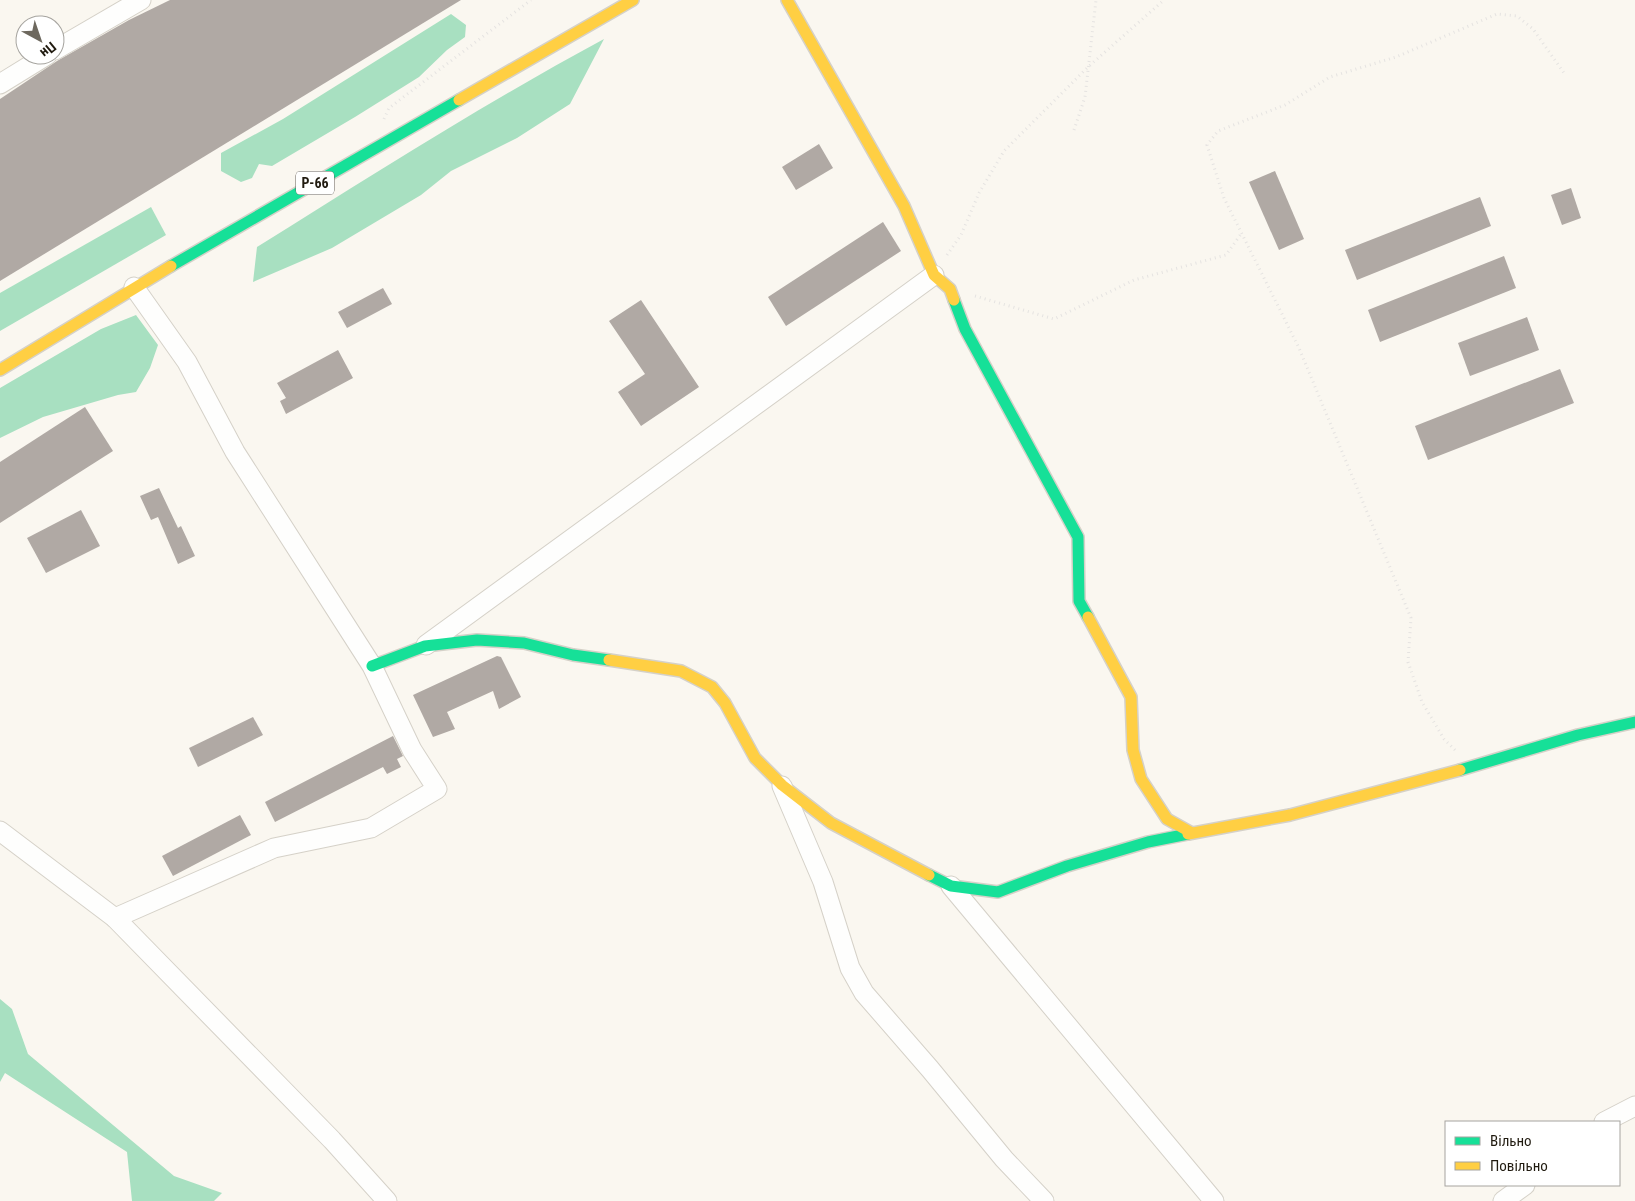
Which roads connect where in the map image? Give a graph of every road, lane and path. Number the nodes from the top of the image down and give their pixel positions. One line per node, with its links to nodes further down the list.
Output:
1 (141, 0): 7 (street)
2 (531, 0): 12 (path)
3 (633, 0): 16 (street, Р-66)
4 (788, 0): 15 (street)
5 (1096, 0): 9 (path)
6 (1164, 0): 9 (path)
7 (65, 44)
8 (31, 65): 11 (street)
9 (1088, 67): 13 (path); 15 (path)
10 (1564, 73): 14 (path)
11 (0, 84)
12 (382, 125)
13 (1074, 130)
14 (1241, 233): 17 (path); 22 (path)
15 (934, 275): 17 (street); 19 (street)
16 (134, 287): 18 (street, Р-66); 20 (street)
17 (950, 288): 25 (street)
18 (0, 370)
19 (425, 646): 20 (street); 23 (street)
20 (372, 666): 27 (street)
21 (1635, 722): 22 (street)
22 (1470, 767): 25 (street)
23 (782, 785): 26 (street); 32 (street)
24 (0, 831): 27 (street)
25 (1192, 833): 26 (street)
26 (950, 886): 33 (street)
27 (115, 918): 31 (street)
28 (1635, 1106): 29 (street)
29 (1606, 1121)
30 (1524, 1186): 34 (street)
31 (387, 1201)
32 (1044, 1201)
33 (1214, 1201)
34 (1503, 1201)

